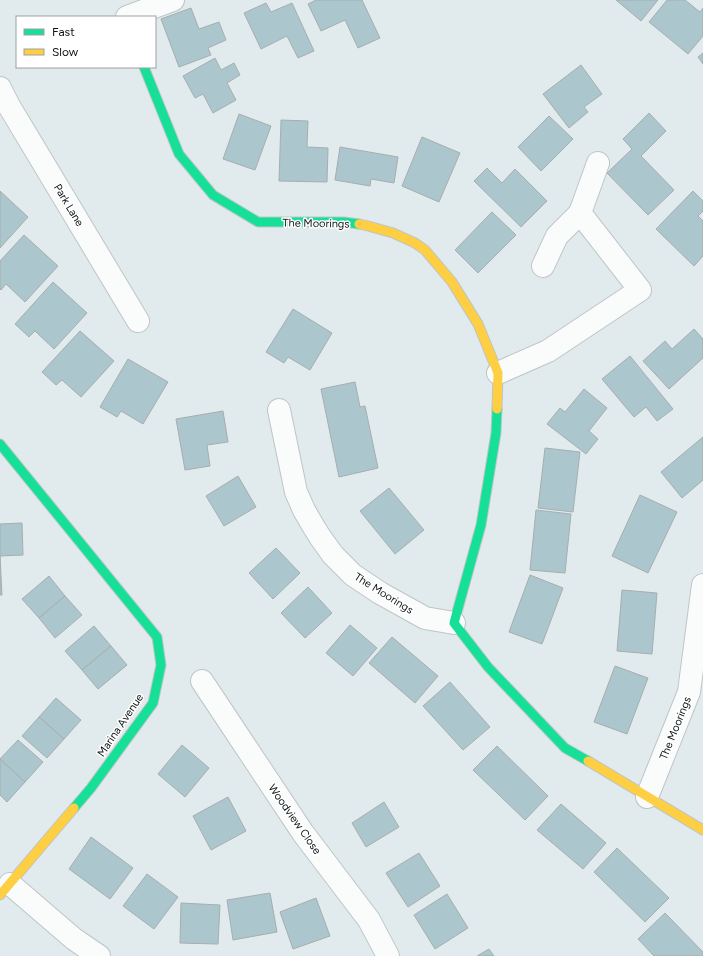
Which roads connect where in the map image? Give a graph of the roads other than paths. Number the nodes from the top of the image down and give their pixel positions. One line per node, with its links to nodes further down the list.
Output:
1 (119, 0): 3 (street)
2 (173, 0): 4 (street)
3 (126, 16)
4 (129, 16)
5 (144, 68): 11 (street, The Moorings)
6 (0, 88): 10 (street, Park Lane)
7 (598, 163): 8 (street)
8 (580, 213): 9 (street); 11 (street)
9 (544, 266)
10 (138, 321)
11 (498, 373): 15 (street, The Moorings)
12 (279, 410): 15 (street, The Moorings)
13 (0, 444): 19 (street, Marina Avenue)
14 (703, 585): 17 (street, The Moorings)
15 (454, 623): 17 (street)
16 (202, 681): 21 (street, Woodview Close)
17 (646, 797): 18 (street)
18 (703, 830)
19 (5, 889): 20 (street)
20 (99, 956)
21 (388, 956)

